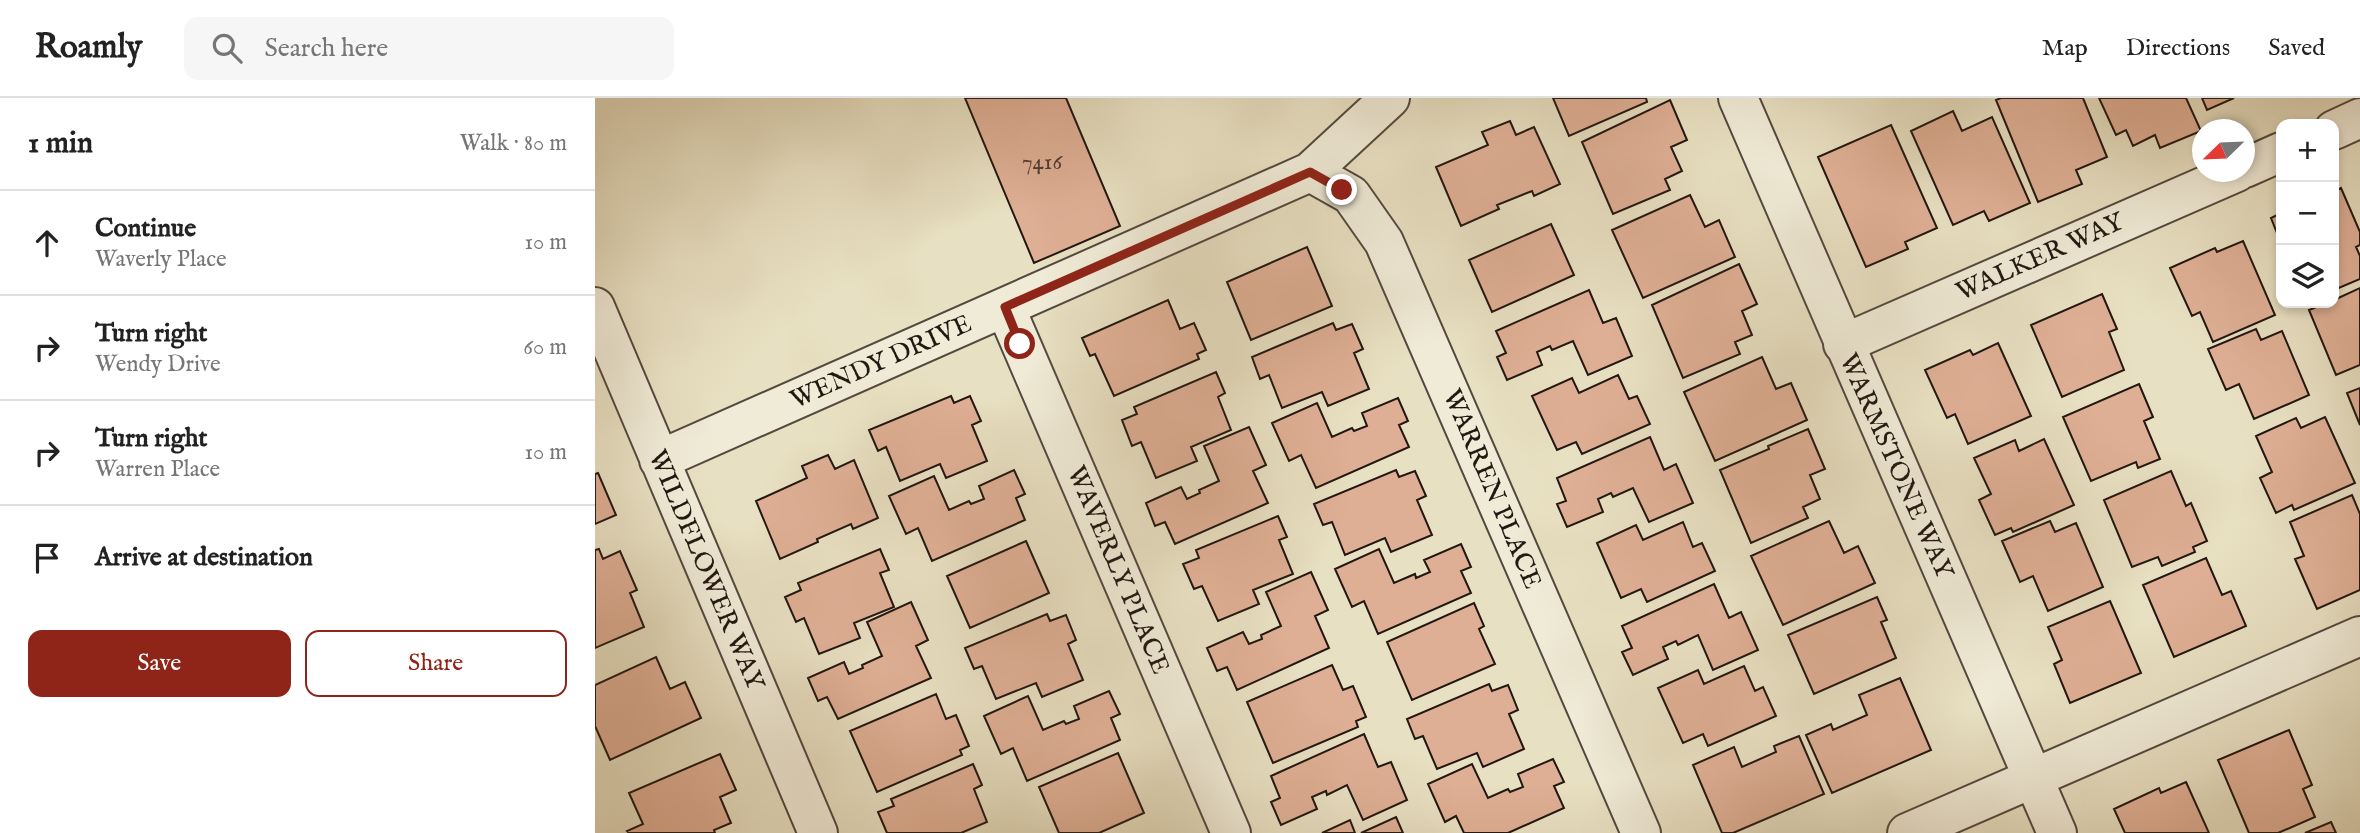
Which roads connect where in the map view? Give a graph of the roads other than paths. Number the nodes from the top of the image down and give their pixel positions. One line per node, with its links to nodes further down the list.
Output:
1 (1390, 98): 7 (street, WENDY DRIVE)
2 (1738, 98): 11 (street, WARMSTONE WAY)
3 (2360, 118): 4 (street)
4 (2339, 128)
5 (2276, 154): 6 (street)
6 (2255, 164)
7 (1310, 172): 10 (street, WENDY DRIVE); 17 (street, WARREN PLACE)
8 (2214, 182): 11 (street, WALKER WAY)
9 (595, 307): 12 (street, WILDFLOWER WAY)
10 (1005, 307): 12 (street, WENDY DRIVE); 16 (street, WAVERLY PLACE)
11 (1843, 344): 14 (street, WARMSTONE WAY)
12 (659, 460): 15 (street, WILDFLOWER WAY)
13 (2360, 636): 14 (street)
14 (2034, 779): 18 (street); 19 (street, WARMSTONE WAY)
15 (818, 833)
16 (1231, 833)
17 (1641, 833)
18 (1907, 833)
19 (2057, 833)

